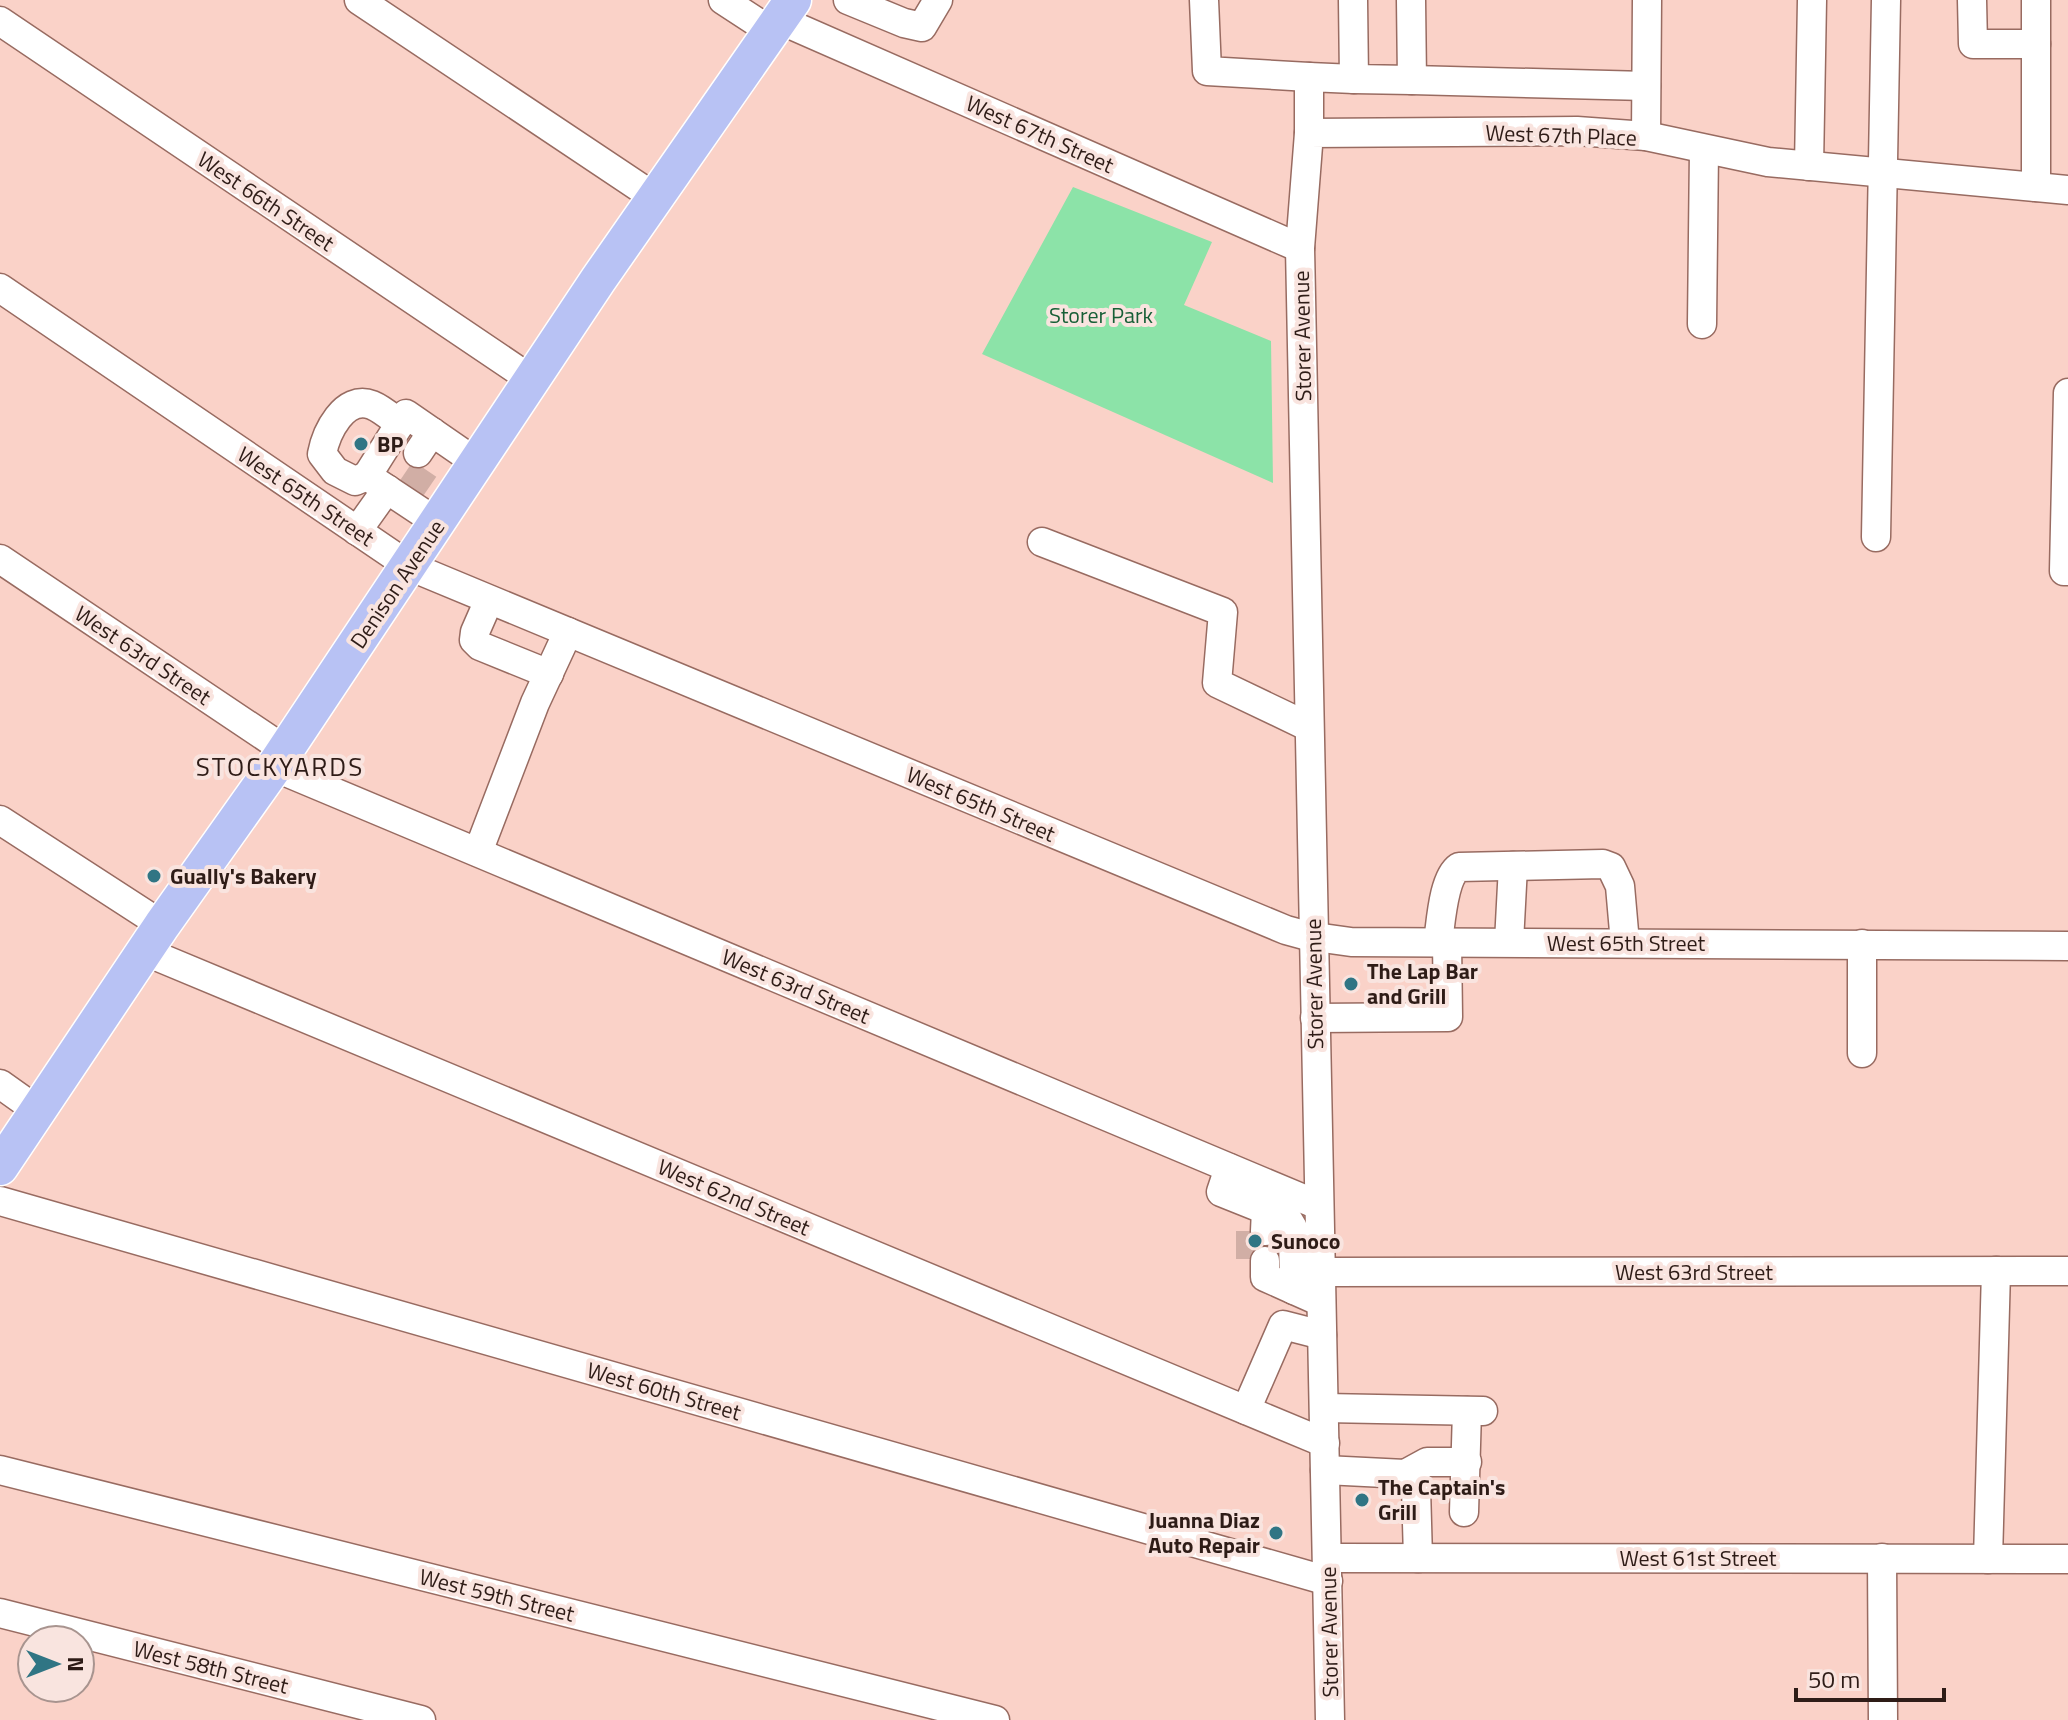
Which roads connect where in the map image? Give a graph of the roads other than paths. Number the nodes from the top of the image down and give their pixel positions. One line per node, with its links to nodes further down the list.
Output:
1 (359, 0): 27 (street)
2 (723, 0): 13 (street, West 67th Street)
3 (848, 0): 4 (street)
4 (938, 0)
5 (1204, 0): 16 (street)
6 (1353, 0): 17 (street)
7 (1411, 0): 18 (street)
8 (1647, 0): 19 (street)
9 (1812, 0): 23 (street)
10 (1886, 0): 24 (street)
11 (1972, 0): 15 (street)
12 (2036, 0): 15 (street)
13 (782, 17): 27 (main road, Denison Avenue); 28 (street, West 67th Street)
14 (0, 21): 31 (street, West 66th Street)
15 (2036, 44): 25 (street)
16 (1309, 77): 17 (street); 20 (street)
17 (1354, 79): 18 (street)
18 (1412, 80): 19 (street)
19 (1646, 86): 21 (street)
20 (1309, 133): 21 (street, West 67th Place); 28 (street)
21 (1646, 136): 22 (street, West 67th Place)
22 (1704, 150): 23 (street, West 67th Place); 30 (street)
23 (1809, 166): 24 (street, West 67th Place)
24 (1883, 173): 25 (street, West 67th Place); 38 (street)
25 (2036, 187): 26 (street, West 67th Place)
26 (2068, 190)
27 (657, 199): 31 (main road, Denison Avenue)
28 (1300, 248): 46 (street, Storer Avenue)
29 (0, 288): 37 (street, West 65th Street)
30 (1702, 324)
31 (532, 380): 34 (main road, Denison Avenue)
32 (2068, 393): 42 (street)
33 (420, 439): 34 (street); 35 (street); 35 (street)
34 (477, 463): 36 (main road, Denison Avenue)
35 (389, 486): 36 (street); 37 (street)
36 (438, 523): 41 (main road, Denison Avenue)
37 (357, 531): 41 (street, West 65th Street)
38 (1876, 537)
39 (1042, 542): 46 (street)
40 (0, 559): 47 (street, West 63rd Street)
41 (409, 566): 43 (street, West 65th Street); 47 (main road, Denison Avenue)
42 (2068, 571)
43 (489, 600): 44 (street, West 65th Street); 45 (street)
44 (568, 632): 45 (street); 51 (street, West 65th Street)
45 (549, 674): 49 (street)
46 (1309, 727): 51 (street, Storer Avenue)
47 (280, 759): 49 (street, West 63rd Street); 52 (main road, Denison Avenue)
48 (0, 820): 52 (street, West 62nd Street)
49 (478, 852): 64 (street, West 63rd Street)
50 (1513, 866): 53 (street); 54 (street); 55 (street)
51 (1313, 937): 53 (street, West 65th Street); 58 (street, Storer Avenue)
52 (153, 938): 61 (main road, Denison Avenue); 73 (street, West 62nd Street)
53 (1442, 942): 54 (street, West 65th Street); 58 (street)
54 (1509, 942): 55 (street, West 65th Street)
55 (1625, 943): 56 (street, West 65th Street)
56 (1862, 944): 57 (street, West 65th Street); 59 (street)
57 (2068, 946)
58 (1315, 1018): 64 (street, Storer Avenue)
59 (1862, 1053)
60 (0, 1084): 61 (street)
61 (38, 1111): 62 (main road, Denison Avenue)
62 (0, 1167)
63 (0, 1201): 83 (street, West 60th Street)
64 (1279, 1216): 68 (street, Storer Avenue); 69 (street)
65 (1260, 1266): 69 (street)
66 (1996, 1271): 67 (street, West 63rd Street); 68 (street, West 63rd Street); 81 (street)
67 (2068, 1271)
68 (1320, 1272): 70 (street, Storer Avenue)
69 (1294, 1290): 70 (street)
70 (1321, 1302): 71 (street, Storer Avenue)
71 (1322, 1335): 72 (street, Storer Avenue); 73 (street)
72 (1325, 1408): 74 (street, Storer Avenue); 75 (street)
73 (1246, 1410): 74 (street, West 62nd Street)
74 (1325, 1456): 77 (street, West 62nd Street); 83 (street, Storer Avenue)
75 (1467, 1462): 77 (street); 78 (street)
76 (0, 1470): 86 (street, West 59th Street)
77 (1405, 1474): 79 (street)
78 (1464, 1512)
79 (1418, 1558): 80 (street, West 61st Street); 83 (street, West 61st Street)
80 (1882, 1558): 81 (street, West 61st Street); 88 (street)
81 (1988, 1559): 82 (street, West 61st Street)
82 (2068, 1559)
83 (1328, 1570): 87 (street, Storer Avenue)
84 (0, 1613): 85 (street, West 58th Street)
85 (421, 1720)
86 (995, 1720)
87 (1330, 1720)
88 (1883, 1720)

